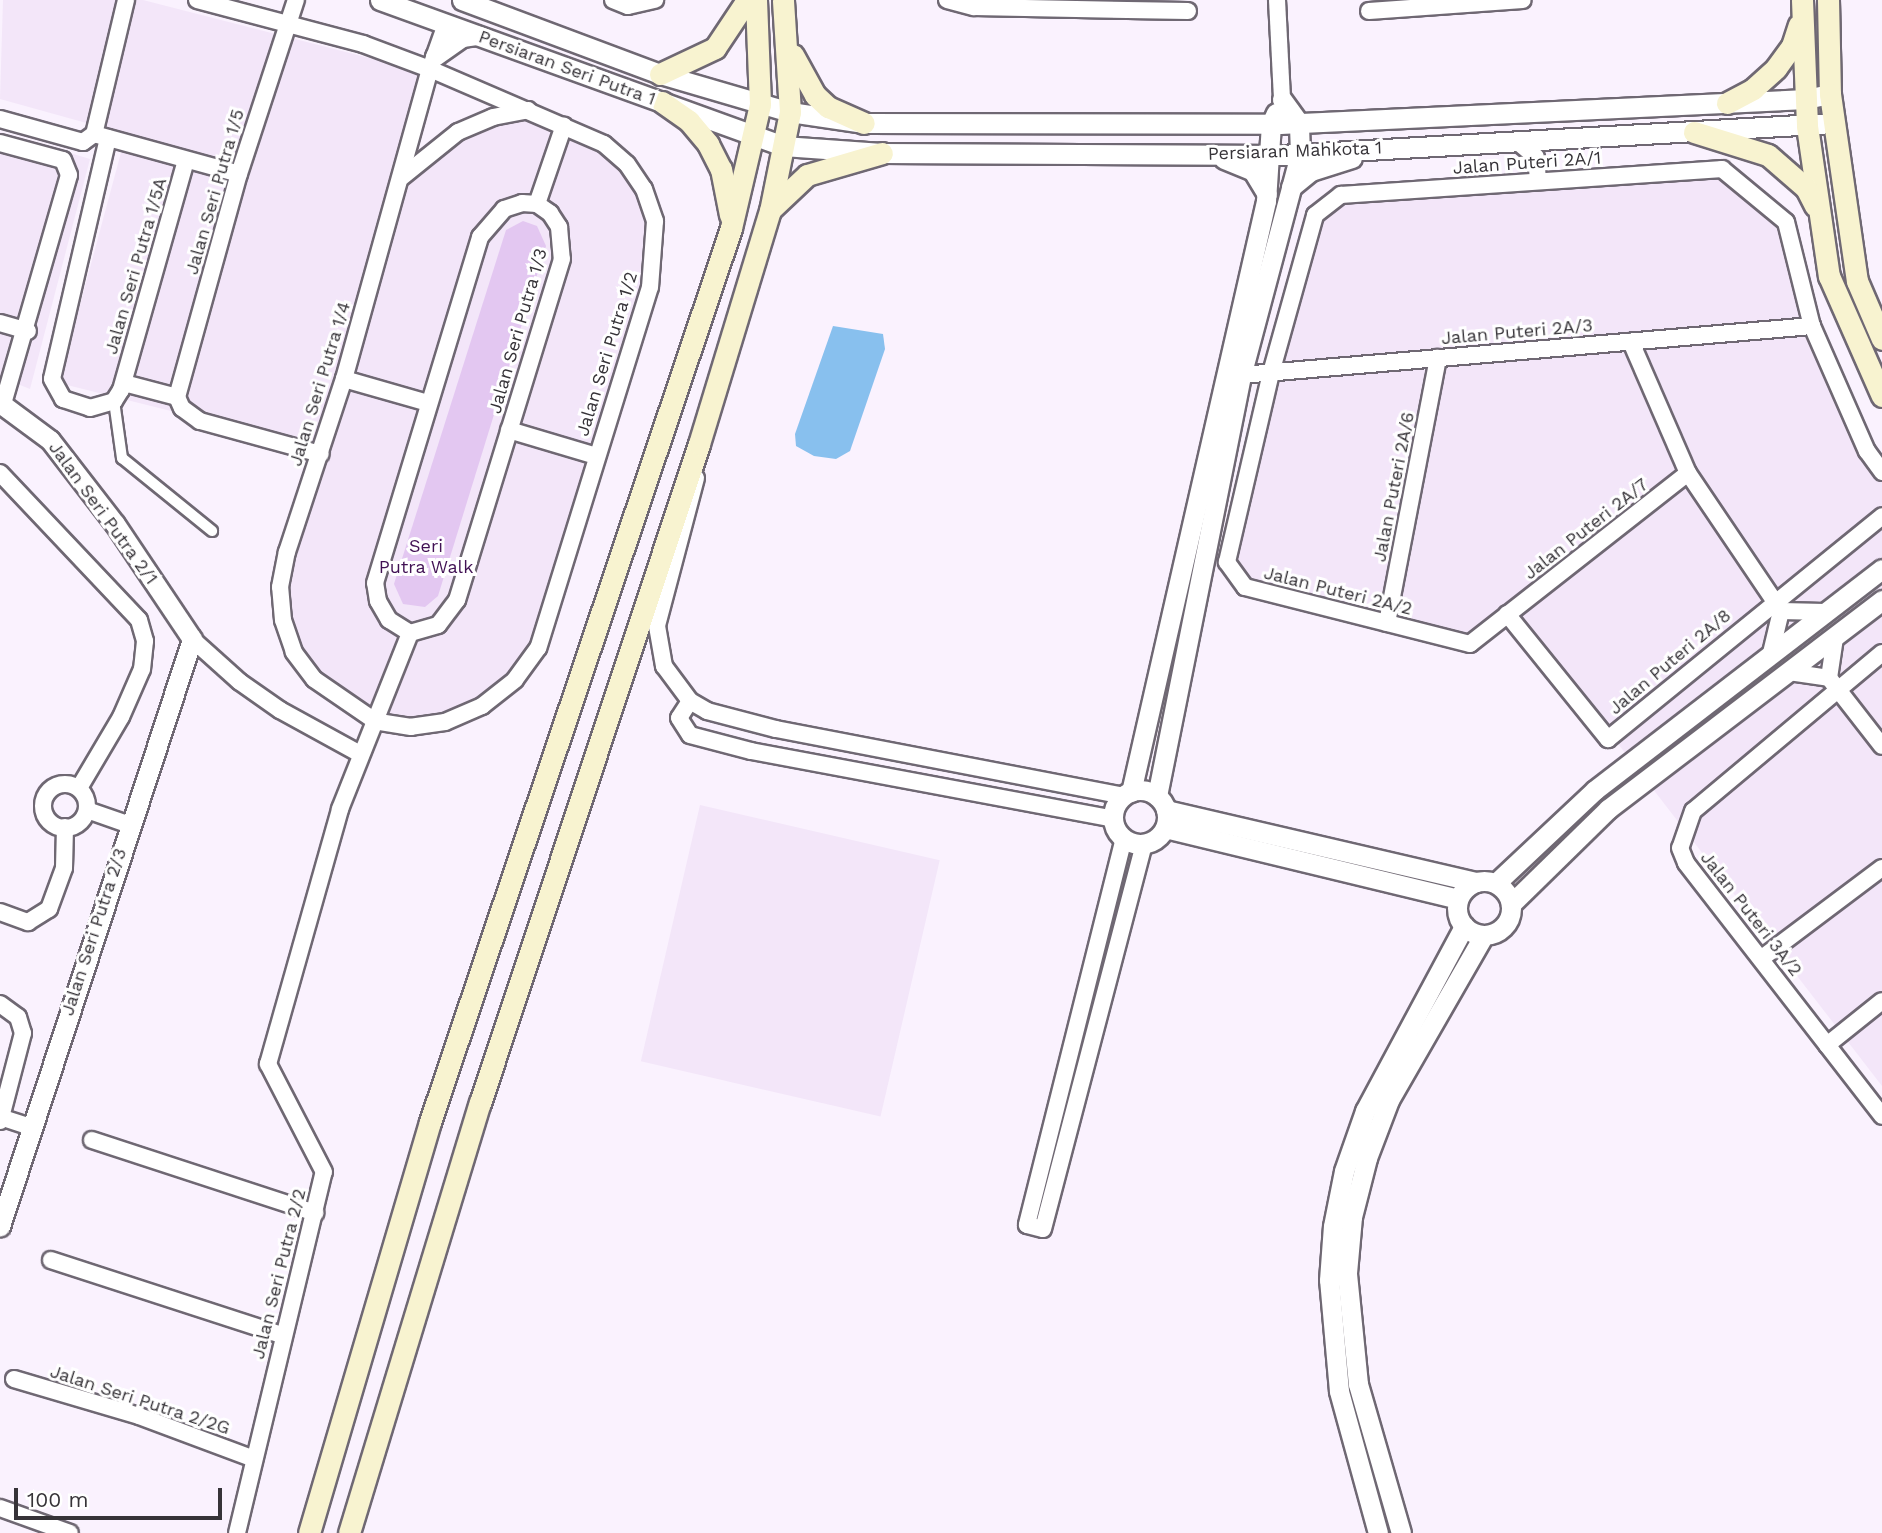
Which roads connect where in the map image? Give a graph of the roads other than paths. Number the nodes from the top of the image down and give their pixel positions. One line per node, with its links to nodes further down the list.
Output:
1 (126, 0): 44 (street)
2 (197, 0): 22 (street, Jalan Seri Putra 1/2)
3 (296, 0): 22 (street, Jalan Seri Putra 1/5)
4 (380, 0): 21 (street, Persiaran Seri Putra 1)
5 (462, 0): 17 (street, Persiaran Seri Putra 1)
6 (613, 0): 7 (street)
7 (655, 0)
8 (747, 0): 27 (main road)
9 (756, 0): 33 (main road)
10 (783, 0): 24 (main road)
11 (947, 0): 16 (street)
12 (1277, 0): 30 (street)
13 (1523, 0): 15 (street)
14 (1828, 0): 28 (main road)
15 (1418, 4): 20 (street)
16 (1142, 5): 19 (street)
17 (481, 7): 23 (street); 27 (street, Persiaran Seri Putra 1)
18 (1802, 7): 29 (main road); 32 (main road)
19 (1188, 11)
20 (1369, 11)
21 (420, 14): 23 (street, Persiaran Seri Putra 1); 26 (street)
22 (287, 22): 26 (street, Jalan Seri Putra 1/2); 57 (street, Jalan Seri Putra 1/5)
23 (446, 24): 25 (street, Persiaran Seri Putra 1); 26 (street, Jalan Seri Putra 1/4)
24 (786, 26): 35 (main road); 37 (main road)
25 (476, 35): 26 (street); 31 (street, Persiaran Seri Putra 1)
26 (433, 62): 34 (street, Jalan Seri Putra 1/2); 58 (street, Jalan Seri Putra 1/4)
27 (660, 74): 33 (street, Persiaran Seri Putra 1)
28 (1830, 94): 29 (street, Persiaran Mahkota 1); 39 (main road)
29 (1805, 99): 32 (street, Persiaran Mahkota 1); 42 (main road)
30 (1282, 100): 38 (street); 40 (street)
31 (662, 102): 45 (street, Persiaran Seri Putra 1); 65 (main road)
32 (1727, 103): 38 (street, Persiaran Mahkota 1)
33 (760, 104): 35 (street, Persiaran Seri Putra 1); 45 (main road)
34 (528, 110): 41 (street, Jalan Seri Putra 1/2); 58 (street)
35 (790, 112): 37 (street, Persiaran Mahkota 1); 49 (main road)
36 (0, 120): 44 (street)
37 (864, 123): 40 (street, Persiaran Mahkota 1)
38 (1298, 123): 40 (street, Persiaran Mahkota 1); 53 (street)
39 (1834, 123): 42 (street, Persiaran Mahkota 1); 69 (main road)
40 (1271, 124): 54 (street)
41 (564, 125): 62 (street); 84 (street, Jalan Seri Putra 1/2)
42 (1807, 126): 43 (street, Persiaran Mahkota 1); 64 (main road)
43 (1694, 132): 46 (street, Persiaran Mahkota 1); 64 (main road)
44 (101, 136): 56 (street); 78 (street)
45 (754, 139): 49 (street, Persiaran Seri Putra 1); 65 (main road)
46 (1570, 139): 47 (street, Persiaran Mahkota 1); 55 (street)
47 (1518, 142): 50 (street, Persiaran Mahkota 1); 55 (street)
48 (0, 143): 68 (street)
49 (783, 146): 51 (street, Persiaran Mahkota 1); 63 (main road)
50 (1380, 149): 53 (street, Persiaran Mahkota 1); 60 (street)
51 (882, 153): 52 (street, Persiaran Mahkota 1); 63 (main road)
52 (1210, 154): 54 (street, Persiaran Mahkota 1); 61 (street)
53 (1300, 154): 54 (street, Persiaran Mahkota 1); 60 (street)
54 (1271, 155): 61 (street)
55 (1536, 157): 59 (street)
56 (186, 160): 57 (street); 75 (street, Jalan Seri Putra 1/5A)
57 (239, 174): 77 (street, Jalan Seri Putra 1/5)
58 (400, 179): 74 (street, Jalan Seri Putra 1/4)
59 (1538, 180): 67 (street, Jalan Puteri 2A/1); 72 (street, Jalan Puteri 2A/1)
60 (1291, 187): 73 (street)
61 (1267, 194): 73 (street)
62 (537, 204): 80 (street); 81 (street, Jalan Seri Putra 1/3)
63 (770, 211): 82 (main road)
64 (1821, 217): 76 (main road)
65 (731, 228): 141 (main road)
66 (0, 323): 68 (street)
67 (1812, 326): 70 (street, Jalan Puteri 2A/3); 85 (street)
68 (28, 331): 79 (street)
69 (1882, 339)
70 (1631, 342): 71 (street, Jalan Puteri 2A/3); 87 (street)
71 (1438, 358): 72 (street, Jalan Puteri 2A/3); 95 (street, Jalan Puteri 2A/6)
72 (1271, 373): 73 (street, Jalan Puteri 2A/3); 95 (street, Jalan Puteri 2A/2)
73 (1233, 376): 108 (street); 110 (street)
74 (344, 379): 80 (street); 83 (street, Jalan Seri Putra 1/4)
75 (124, 383): 77 (street); 78 (street, Jalan Seri Putra 1/5A)
76 (1882, 396)
77 (177, 397): 83 (street)
78 (114, 401): 89 (street)
79 (2, 403): 98 (street, Jalan Seri Putra 2/1)
80 (428, 403): 96 (street)
81 (509, 430): 84 (street); 96 (street, Jalan Seri Putra 1/3)
82 (699, 444): 103 (street); 142 (main road)
83 (321, 454): 104 (street, Jalan Seri Putra 1/4)
84 (596, 456): 104 (street, Jalan Seri Putra 1/2)
85 (1882, 472)
86 (0, 473): 107 (street)
87 (1688, 473): 92 (street); 94 (street, Jalan Puteri 2A/7)
88 (1882, 516): 92 (street, Jalan Puteri 2A/8)
89 (212, 531)
90 (1882, 569): 93 (street)
91 (1882, 600): 97 (street)
92 (1777, 606): 93 (street); 94 (street, Jalan Puteri 2A/8); 99 (street)
93 (1825, 612): 99 (street)
94 (1507, 614): 95 (street, Jalan Puteri 2A/2)
95 (1387, 623)
96 (410, 633): 104 (street, Jalan Seri Putra 2/2)
97 (1835, 638): 101 (street); 102 (street)
98 (192, 639): 106 (street); 112 (street, Jalan Seri Putra 2/3)
99 (1771, 653): 118 (street)
100 (1882, 653): 102 (street, Jalan Puteri 3A/2)
101 (1789, 672): 102 (street); 120 (street)
102 (1833, 684): 105 (street); 124 (street, Jalan Puteri 3A/2)
103 (690, 701): 108 (street); 111 (street)
104 (374, 721): 106 (street, Jalan Seri Putra 2/2)
105 (1882, 746)
106 (359, 754): 132 (street, Jalan Seri Putra 2/2)
107 (79, 788): 109 (street); 113 (street)
108 (1128, 794): 110 (street); 111 (street)
109 (87, 810): 112 (street); 113 (street)
110 (1163, 811): 115 (street); 117 (street); 119 (street)
111 (1113, 819): 114 (street)
112 (130, 825): 130 (street, Jalan Seri Putra 2/3)
113 (65, 827): 121 (street)
114 (1124, 838): 115 (street); 115 (street)
115 (1144, 844)
116 (1882, 868): 124 (street)
117 (1476, 882): 118 (street); 119 (street)
118 (1496, 883): 120 (street)
119 (1458, 899): 122 (street)
120 (1511, 904): 123 (street)
121 (0, 912)
122 (1464, 926): 123 (street); 143 (street)
123 (1484, 935): 144 (street)
124 (1762, 958): 127 (street, Jalan Puteri 3A/2)
125 (1882, 1002): 127 (street)
126 (0, 1004): 129 (street)
127 (1827, 1045): 128 (street, Jalan Puteri 3A/2)
128 (1882, 1116)
129 (0, 1118): 130 (street)
130 (30, 1127): 133 (street, Jalan Seri Putra 2/3)
131 (92, 1140): 132 (street)
132 (315, 1213): 135 (street, Jalan Seri Putra 2/2)
133 (0, 1226)
134 (51, 1260): 135 (street)
135 (282, 1335): 137 (street, Jalan Seri Putra 2/2)
136 (14, 1379): 137 (street, Jalan Seri Putra 2/2G)
137 (254, 1459): 140 (street, Jalan Seri Putra 2/2)
138 (0, 1508): 139 (street)
139 (70, 1533)
140 (237, 1533)
141 (309, 1533)
142 (349, 1533)
143 (1378, 1533)
144 (1401, 1533)

